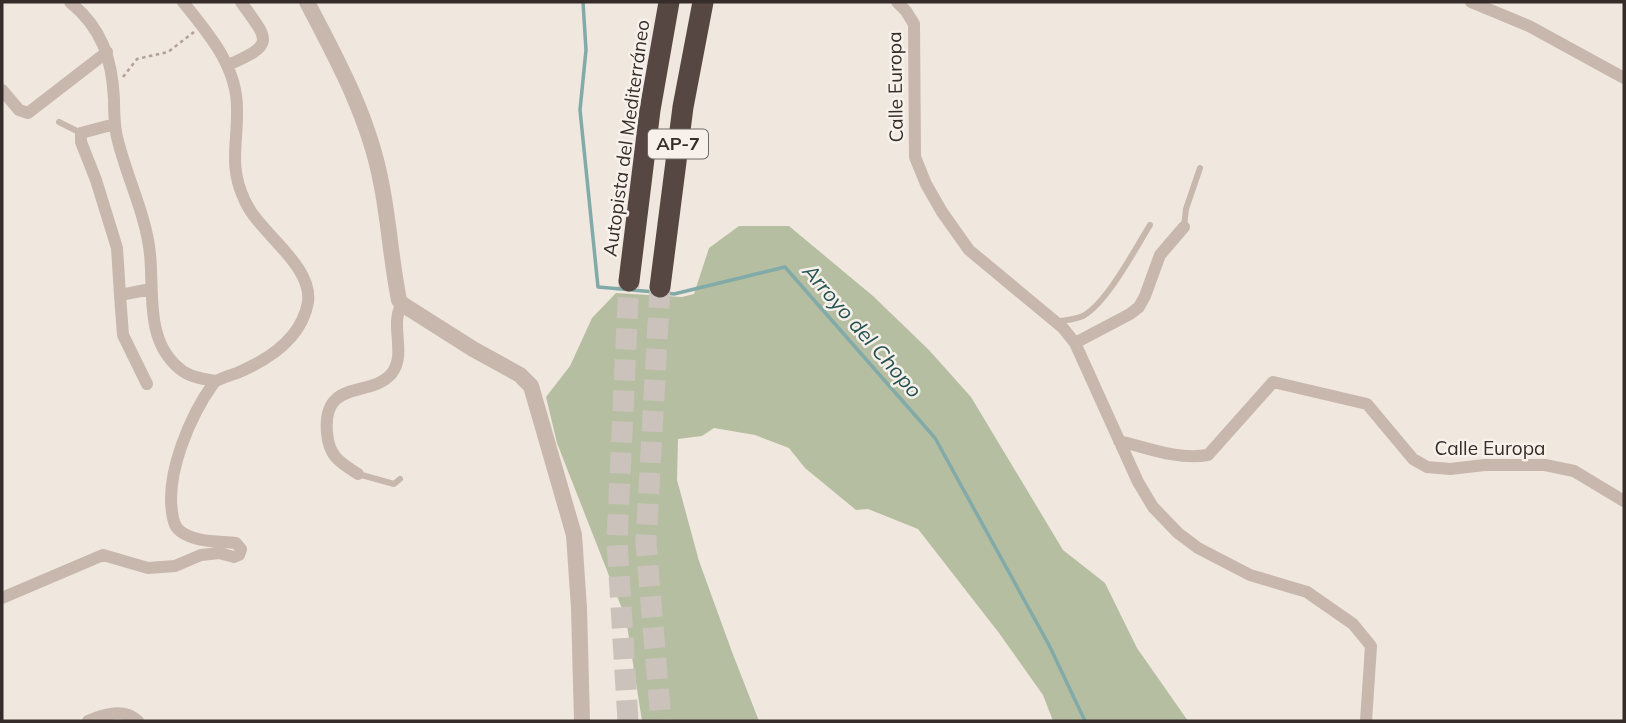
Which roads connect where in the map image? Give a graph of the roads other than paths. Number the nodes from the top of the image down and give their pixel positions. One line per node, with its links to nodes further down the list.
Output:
1 (70, 2): 9 (street)
2 (183, 2): 10 (street)
3 (241, 2): 10 (street)
4 (307, 2): 23 (street)
5 (669, 2): 19 (highway, Autopista del Mediterráneo / AP-7)
6 (703, 2): 20 (highway, AP-7)
7 (897, 2): 24 (street, Calle Europa)
8 (1471, 2): 11 (street)
9 (107, 52): 12 (street); 14 (street)
10 (228, 65): 26 (street)
11 (1624, 78)
12 (2, 90)
13 (59, 122): 15 (lane)
14 (115, 124): 15 (street); 21 (street)
15 (81, 133): 22 (street)
16 (1200, 168): 18 (lane)
17 (1150, 225): 24 (lane)
18 (1184, 227): 25 (street)
19 (629, 281)
20 (660, 287)
21 (150, 289): 22 (street); 26 (street)
22 (120, 295): 27 (street)
23 (402, 304): 29 (street); 35 (street)
24 (1055, 322): 25 (street, Calle Europa)
25 (1075, 342): 28 (street, Calle Europa)
26 (215, 382): 32 (street)
27 (146, 384)
28 (1119, 441): 31 (street, Calle Europa); 36 (street, Calle Europa)
29 (358, 474): 30 (lane)
30 (400, 479)
31 (1624, 501)
32 (2, 598)
33 (88, 721): 34 (street)
34 (138, 721)
35 (582, 721)
36 (1366, 721)

